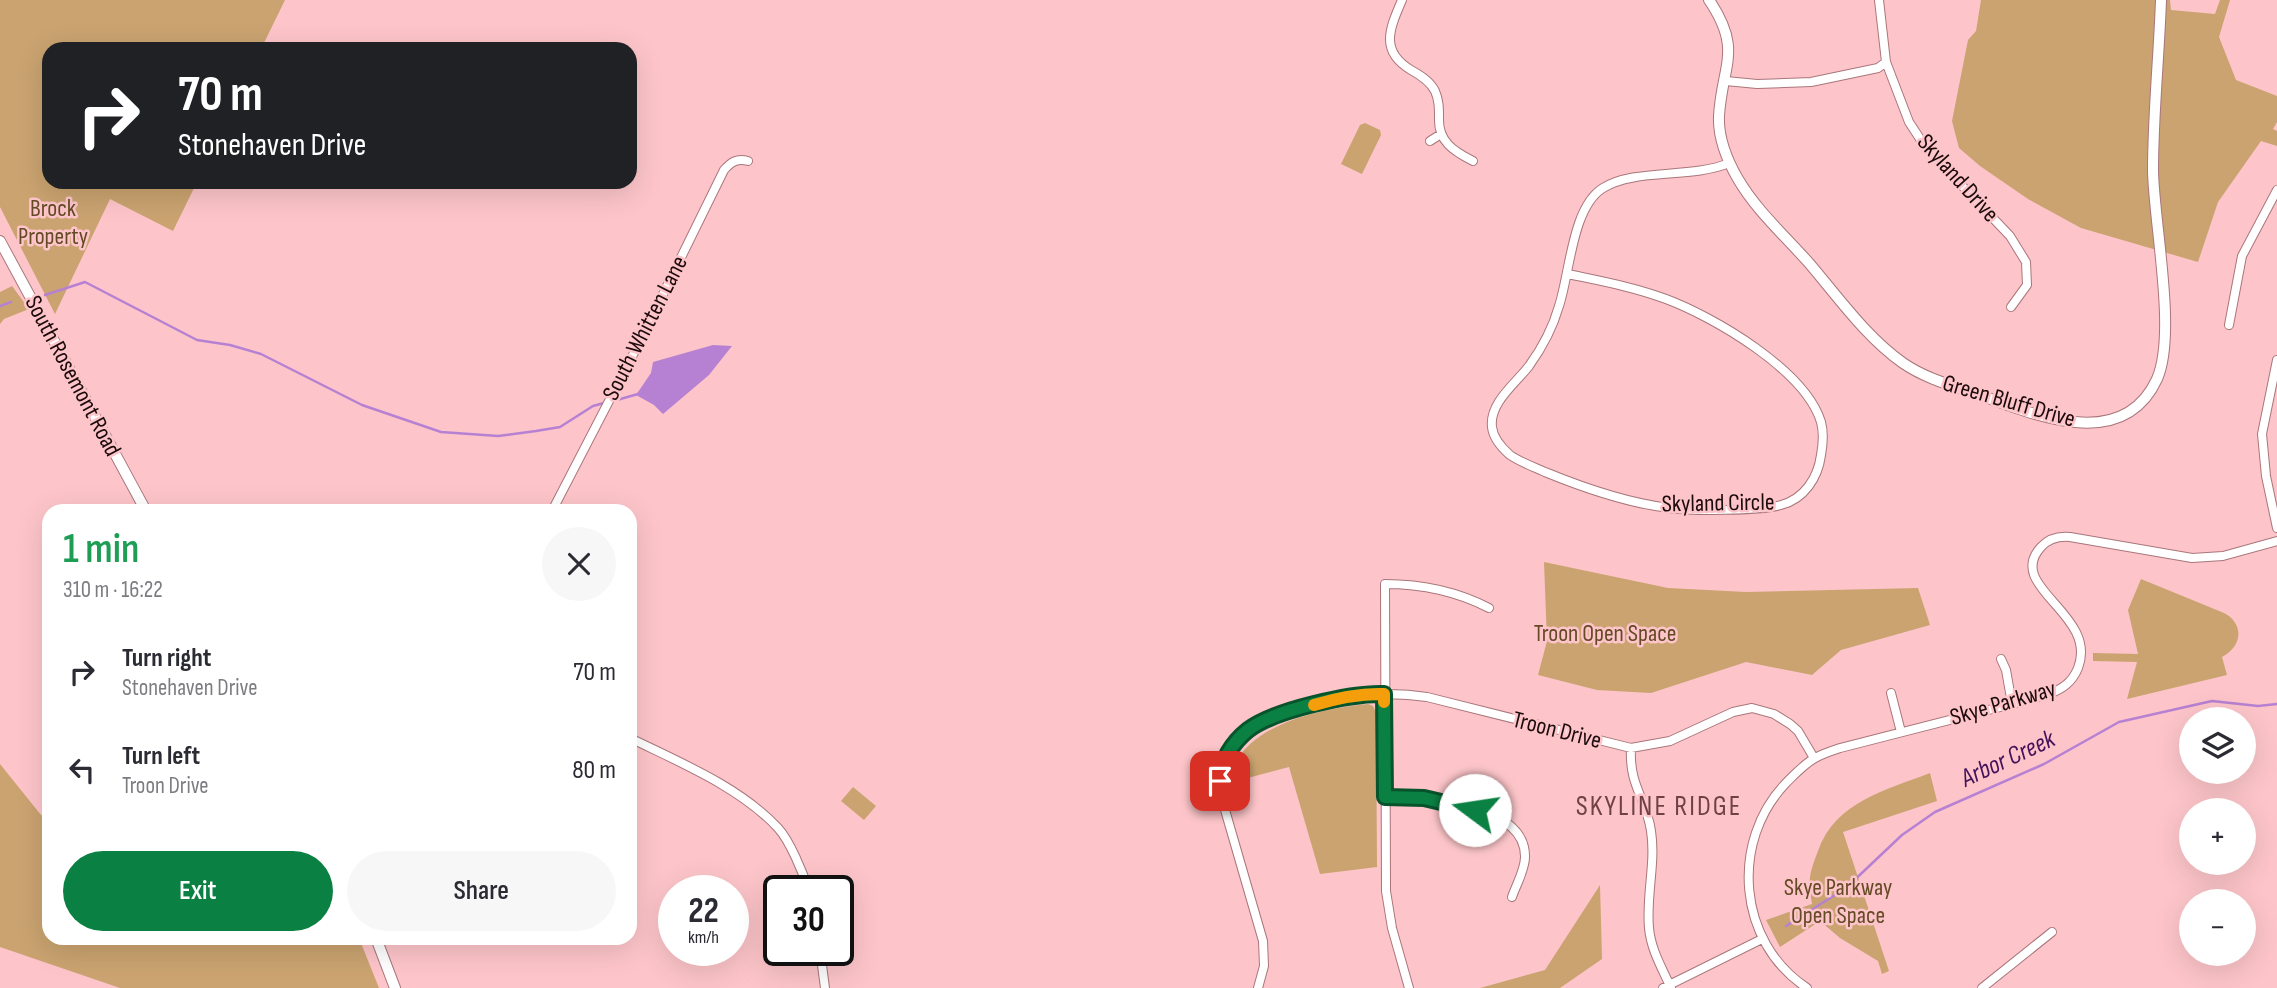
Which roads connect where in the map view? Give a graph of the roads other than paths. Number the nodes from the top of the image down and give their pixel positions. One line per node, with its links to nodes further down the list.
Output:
1 (1402, 0): 7 (street)
2 (1709, 0): 6 (street, Green Bluff Drive)
3 (1879, 0): 5 (street, Skyland Drive)
4 (2161, 0): 11 (street, Green Bluff Drive)
5 (1886, 62): 6 (street); 15 (street, Skyland Drive)
6 (1726, 81): 11 (street, Green Bluff Drive)
7 (1441, 134): 8 (street); 10 (street)
8 (1430, 141)
9 (748, 161): 19 (street, South Whitten Lane)
10 (1473, 161)
11 (1729, 163): 14 (street, Skyland Circle)
12 (2277, 190): 16 (street)
13 (0, 241): 18 (street, South Rosemont Road)
14 (1568, 274): 14 (street, Skyland Circle)
15 (2011, 307)
16 (2229, 325)
17 (2277, 360): 20 (street)
18 (142, 504)
19 (556, 504)
20 (2277, 528)
21 (2277, 541): 26 (street, Skye Parkway)
22 (1489, 608): 25 (street)
23 (2001, 659): 26 (street)
24 (1891, 693): 27 (street)
25 (1384, 694): 29 (street, Troon Drive); 31 (street); 41 (street, Troon Drive)
26 (2011, 704): 27 (street, Skye Parkway)
27 (1901, 732): 30 (street, Skye Parkway)
28 (637, 742): 32 (street)
29 (1631, 748): 30 (street, Troon Drive); 38 (street)
30 (1814, 758): 35 (street, Skye Parkway)
31 (1385, 797): 33 (street); 42 (street)
32 (803, 875)
33 (1511, 897)
34 (2052, 932): 44 (street)
35 (1762, 939): 38 (street); 43 (street, Skye Parkway)
36 (379, 945): 39 (street)
37 (822, 966): 40 (street)
38 (1668, 987)
39 (395, 988)
40 (825, 988)
41 (1258, 988)
42 (1409, 988)
43 (1807, 988)
44 (1982, 988)

